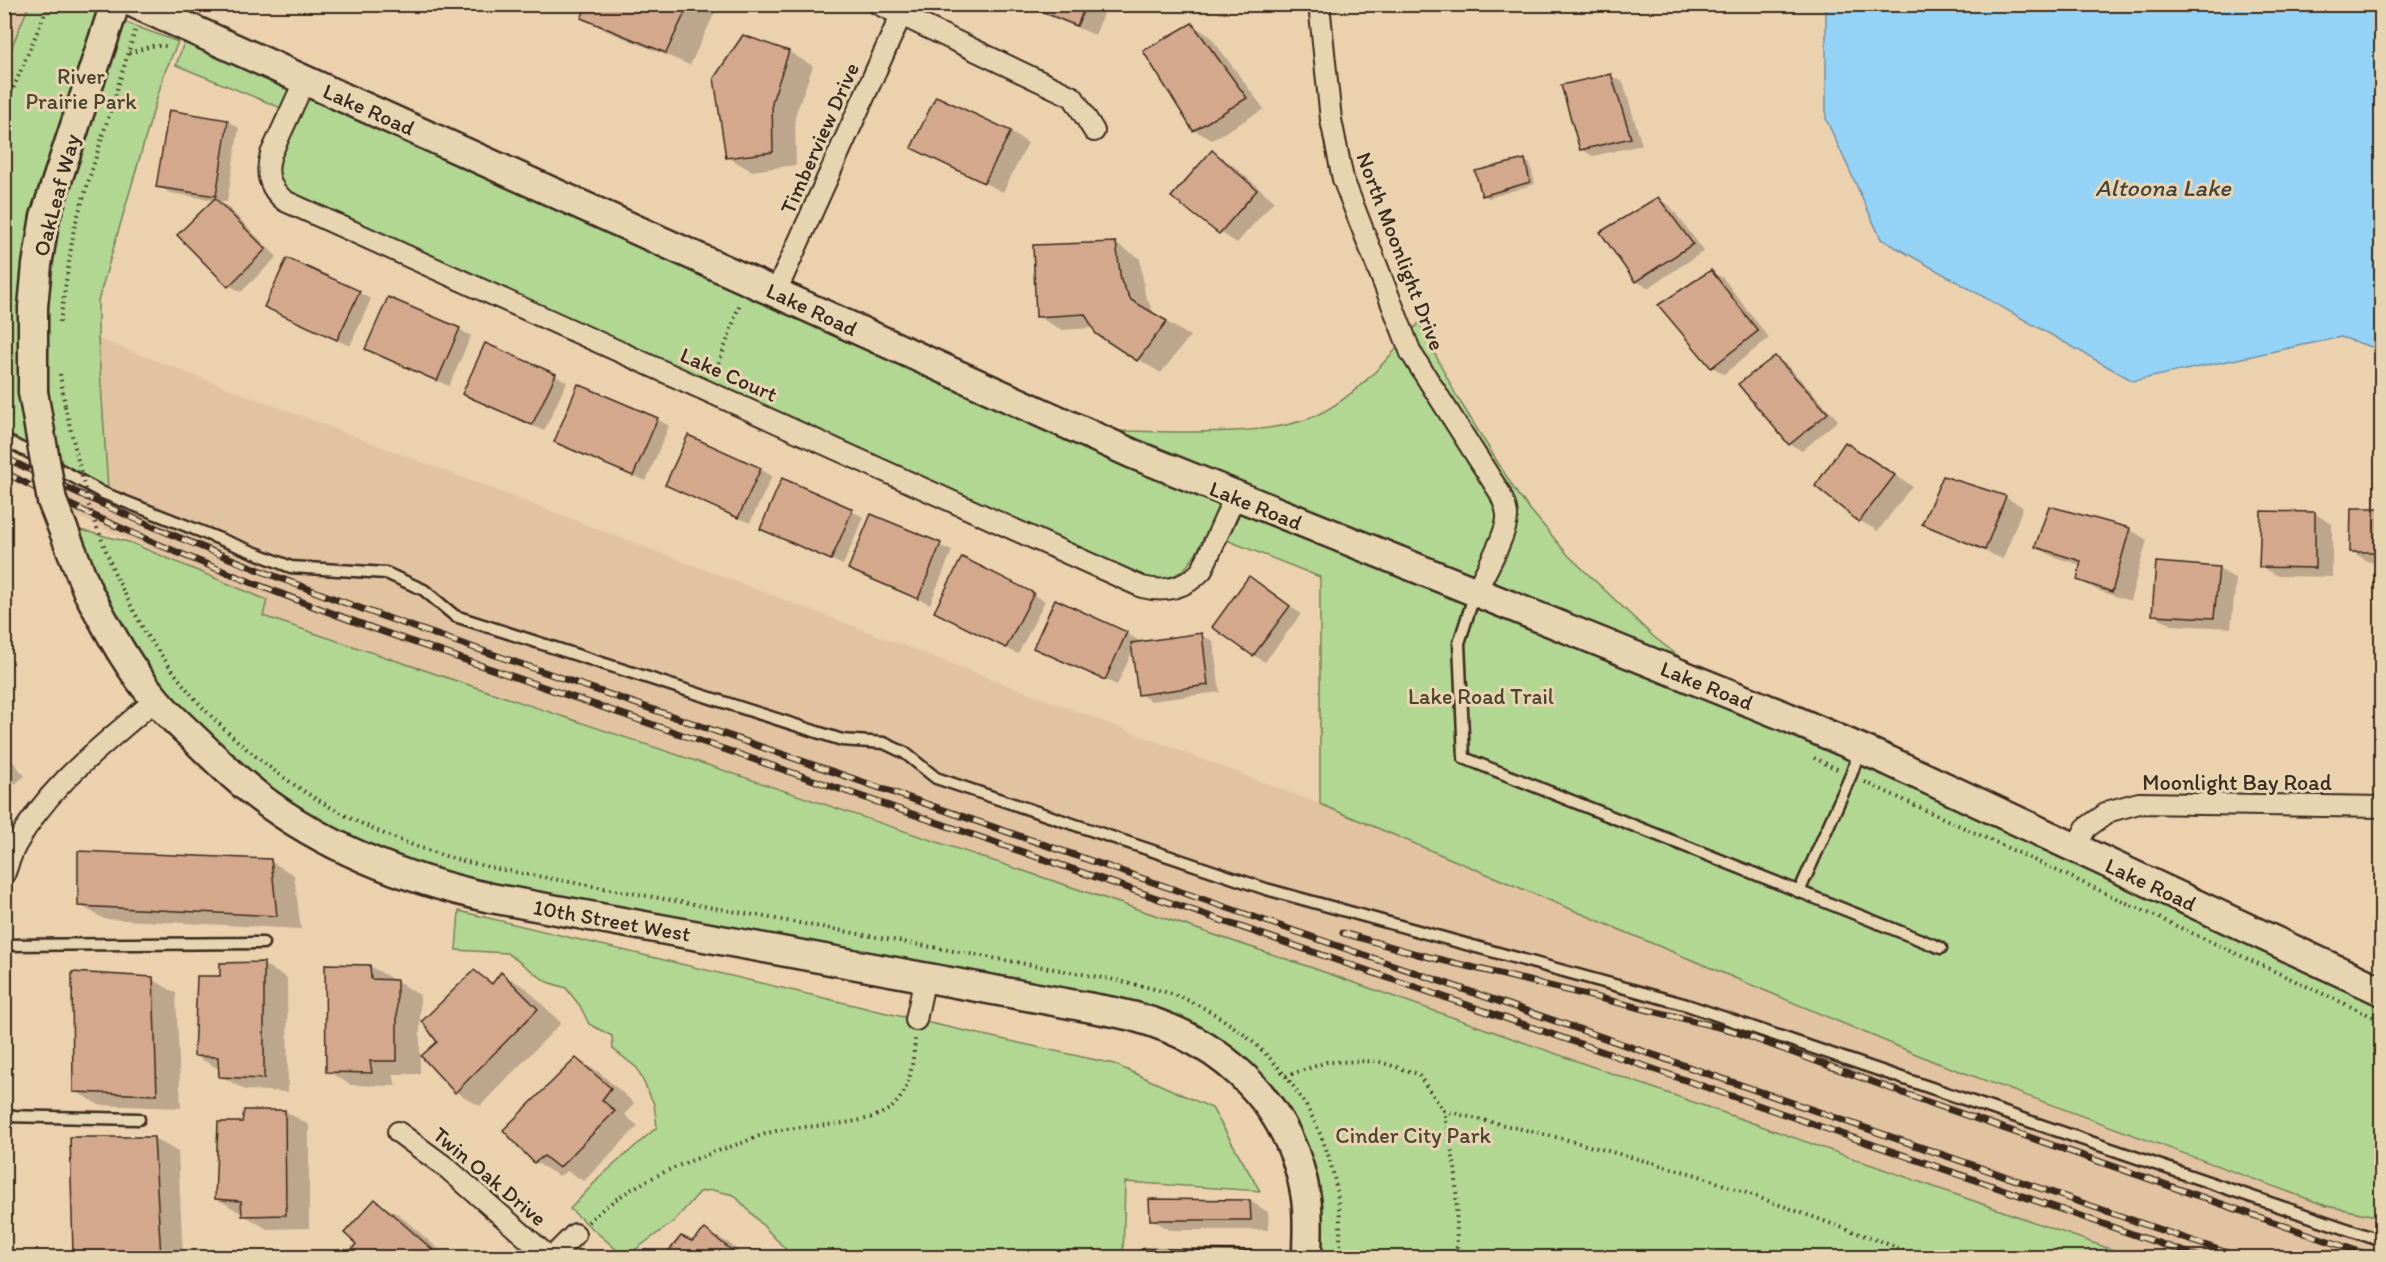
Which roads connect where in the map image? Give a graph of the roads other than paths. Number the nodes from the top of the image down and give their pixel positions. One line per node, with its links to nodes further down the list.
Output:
1 (115, 4): 9 (street, OakLeaf Way)
2 (136, 4): 6 (street, Lake Road)
3 (878, 4): 5 (street)
4 (1319, 4): 12 (street, North Moonlight Drive)
5 (904, 10): 7 (street); 8 (street, Timberview Drive)
6 (305, 80): 8 (street, Lake Road); 11 (street, Lake Court)
7 (1094, 131)
8 (763, 286): 11 (street, Lake Road)
9 (33, 392): 13 (street, 10th Street West, bridge)
10 (4, 439): 29 (lane)
11 (1235, 496): 12 (street, Lake Road)
12 (1475, 593): 14 (street, Lake Road); 18 (lane)
13 (155, 700): 17 (street); 22 (street, 10th Street West)
14 (1860, 749): 16 (street, Lake Road); 18 (lane)
15 (2382, 807): 16 (street, Moonlight Bay Road)
16 (2076, 849): 23 (street, Lake Road)
17 (4, 875)
18 (1799, 892): 21 (lane)
19 (263, 943): 20 (lane)
20 (4, 945)
21 (1941, 948)
22 (925, 977): 24 (street); 34 (street, 10th Street West)
23 (2382, 991)
24 (916, 1020)
25 (4, 1116): 26 (lane)
26 (139, 1119)
27 (398, 1132): 31 (street, Twin Oak Drive)
28 (575, 1234): 31 (street)
29 (2382, 1241)
30 (1145, 1255): 32 (lane)
31 (550, 1257)
32 (1208, 1257): 33 (lane)
33 (1251, 1257)
34 (1307, 1257)

